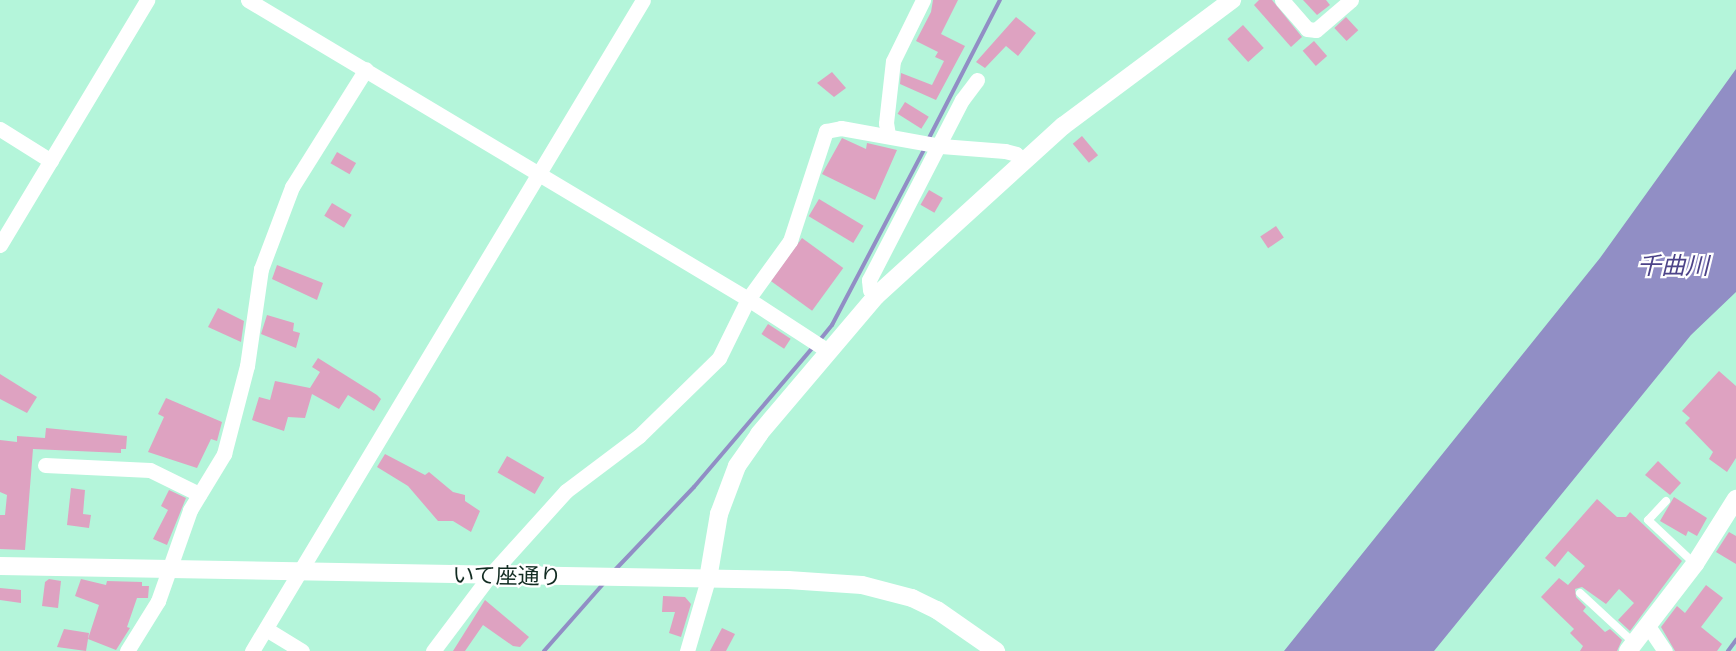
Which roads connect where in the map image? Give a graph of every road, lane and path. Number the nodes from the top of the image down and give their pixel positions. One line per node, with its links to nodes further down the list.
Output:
1 (147, 0): 13 (street)
2 (248, 0): 8 (street)
3 (643, 0): 15 (street)
4 (923, 0): 11 (street)
5 (1232, 0): 14 (street)
6 (1282, 0): 7 (street)
7 (1351, 0)
8 (366, 69): 15 (street); 21 (street)
9 (977, 80): 12 (street)
10 (0, 129): 13 (street)
11 (888, 135): 12 (street); 18 (street)
12 (932, 144): 14 (street); 17 (street)
13 (51, 161): 16 (street)
14 (1023, 162): 17 (street)
15 (539, 174): 18 (street); 27 (street)
16 (0, 245)
17 (876, 296): 19 (street)
18 (748, 299): 19 (street); 28 (street)
19 (820, 345): 29 (street)
20 (45, 465): 21 (street)
21 (199, 494): 26 (street)
22 (1736, 499): 24 (street)
23 (1666, 501): 24 (lane)
24 (1695, 564): 31 (street)
25 (0, 566): 26 (street, いて座通り)
26 (171, 569): 27 (street, いて座通り); 34 (street)
27 (300, 571): 28 (street, いて座通り); 32 (street)
28 (491, 574): 29 (street, いて座通り); 37 (street)
29 (708, 579): 38 (street); 39 (street, いて座通り)
30 (1580, 593): 33 (lane)
31 (1648, 626): 33 (street); 40 (street)
32 (266, 629): 35 (street); 36 (street)
33 (1631, 647)
34 (127, 651)
35 (252, 651)
36 (302, 651)
37 (433, 651)
38 (687, 651)
39 (996, 651)
40 (1665, 651)

